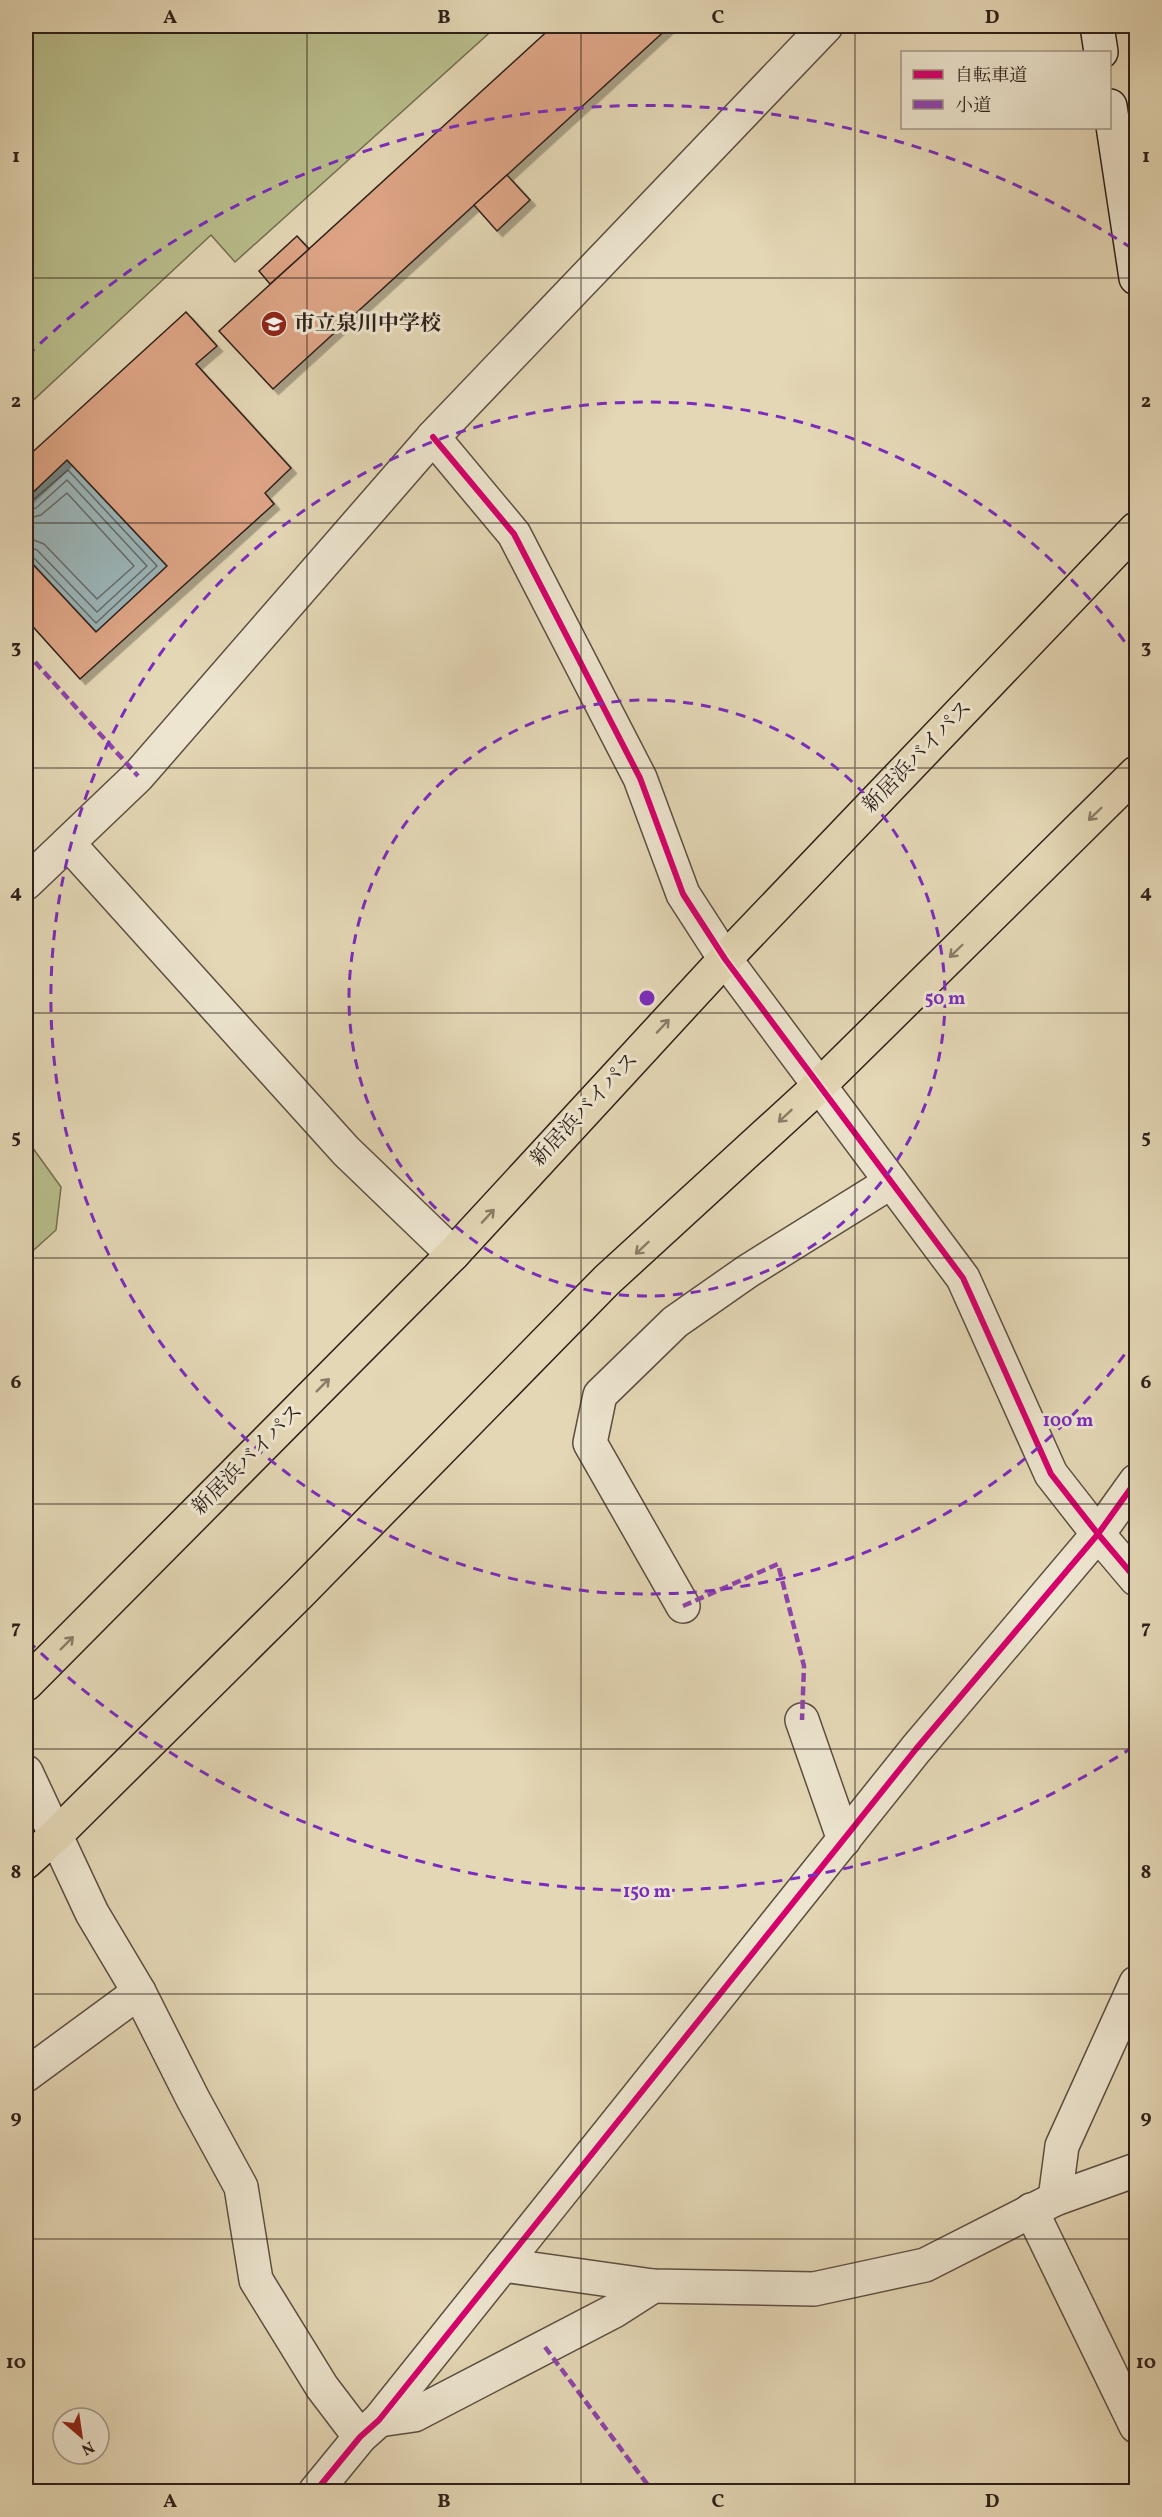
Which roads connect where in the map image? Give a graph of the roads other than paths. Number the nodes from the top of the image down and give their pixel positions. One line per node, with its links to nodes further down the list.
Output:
1 (826, 26): 6 (street)
2 (1097, 26): 3 (street)
3 (1101, 51)
4 (1111, 111): 5 (street)
5 (1137, 278)
6 (433, 437): 9 (street); 11 (street)
7 (1137, 529): 11 (highway, 新居浜バイパス)
8 (1137, 773): 12 (highway, one-way to 12)
9 (68, 843): 10 (street); 14 (street)
10 (26, 883)
11 (725, 958): 12 (street); 14 (highway, 新居浜バイパス, one-way to 11)
12 (821, 1084): 13 (street); 22 (highway, one-way to 22)
13 (891, 1182): 16 (street); 18 (street)
14 (453, 1254): 19 (highway, 新居浜バイパス, one-way to 14)
15 (1137, 1481): 16 (street)
16 (1098, 1534): 17 (street); 23 (street)
17 (1137, 1579)
18 (683, 1606)
19 (26, 1684)
20 (802, 1720): 23 (street)
21 (26, 1772): 22 (street)
22 (55, 1836): 24 (highway); 26 (street)
23 (844, 1840): 30 (street)
24 (26, 1862)
25 (1137, 1983): 29 (street)
26 (139, 1992): 27 (street); 33 (street)
27 (26, 2075)
28 (1137, 2170): 29 (street)
29 (1043, 2205): 31 (street); 32 (street)
30 (503, 2265): 31 (street); 33 (street)
31 (653, 2286): 33 (street)
32 (1137, 2426)
33 (369, 2429): 34 (street)
34 (315, 2492)

